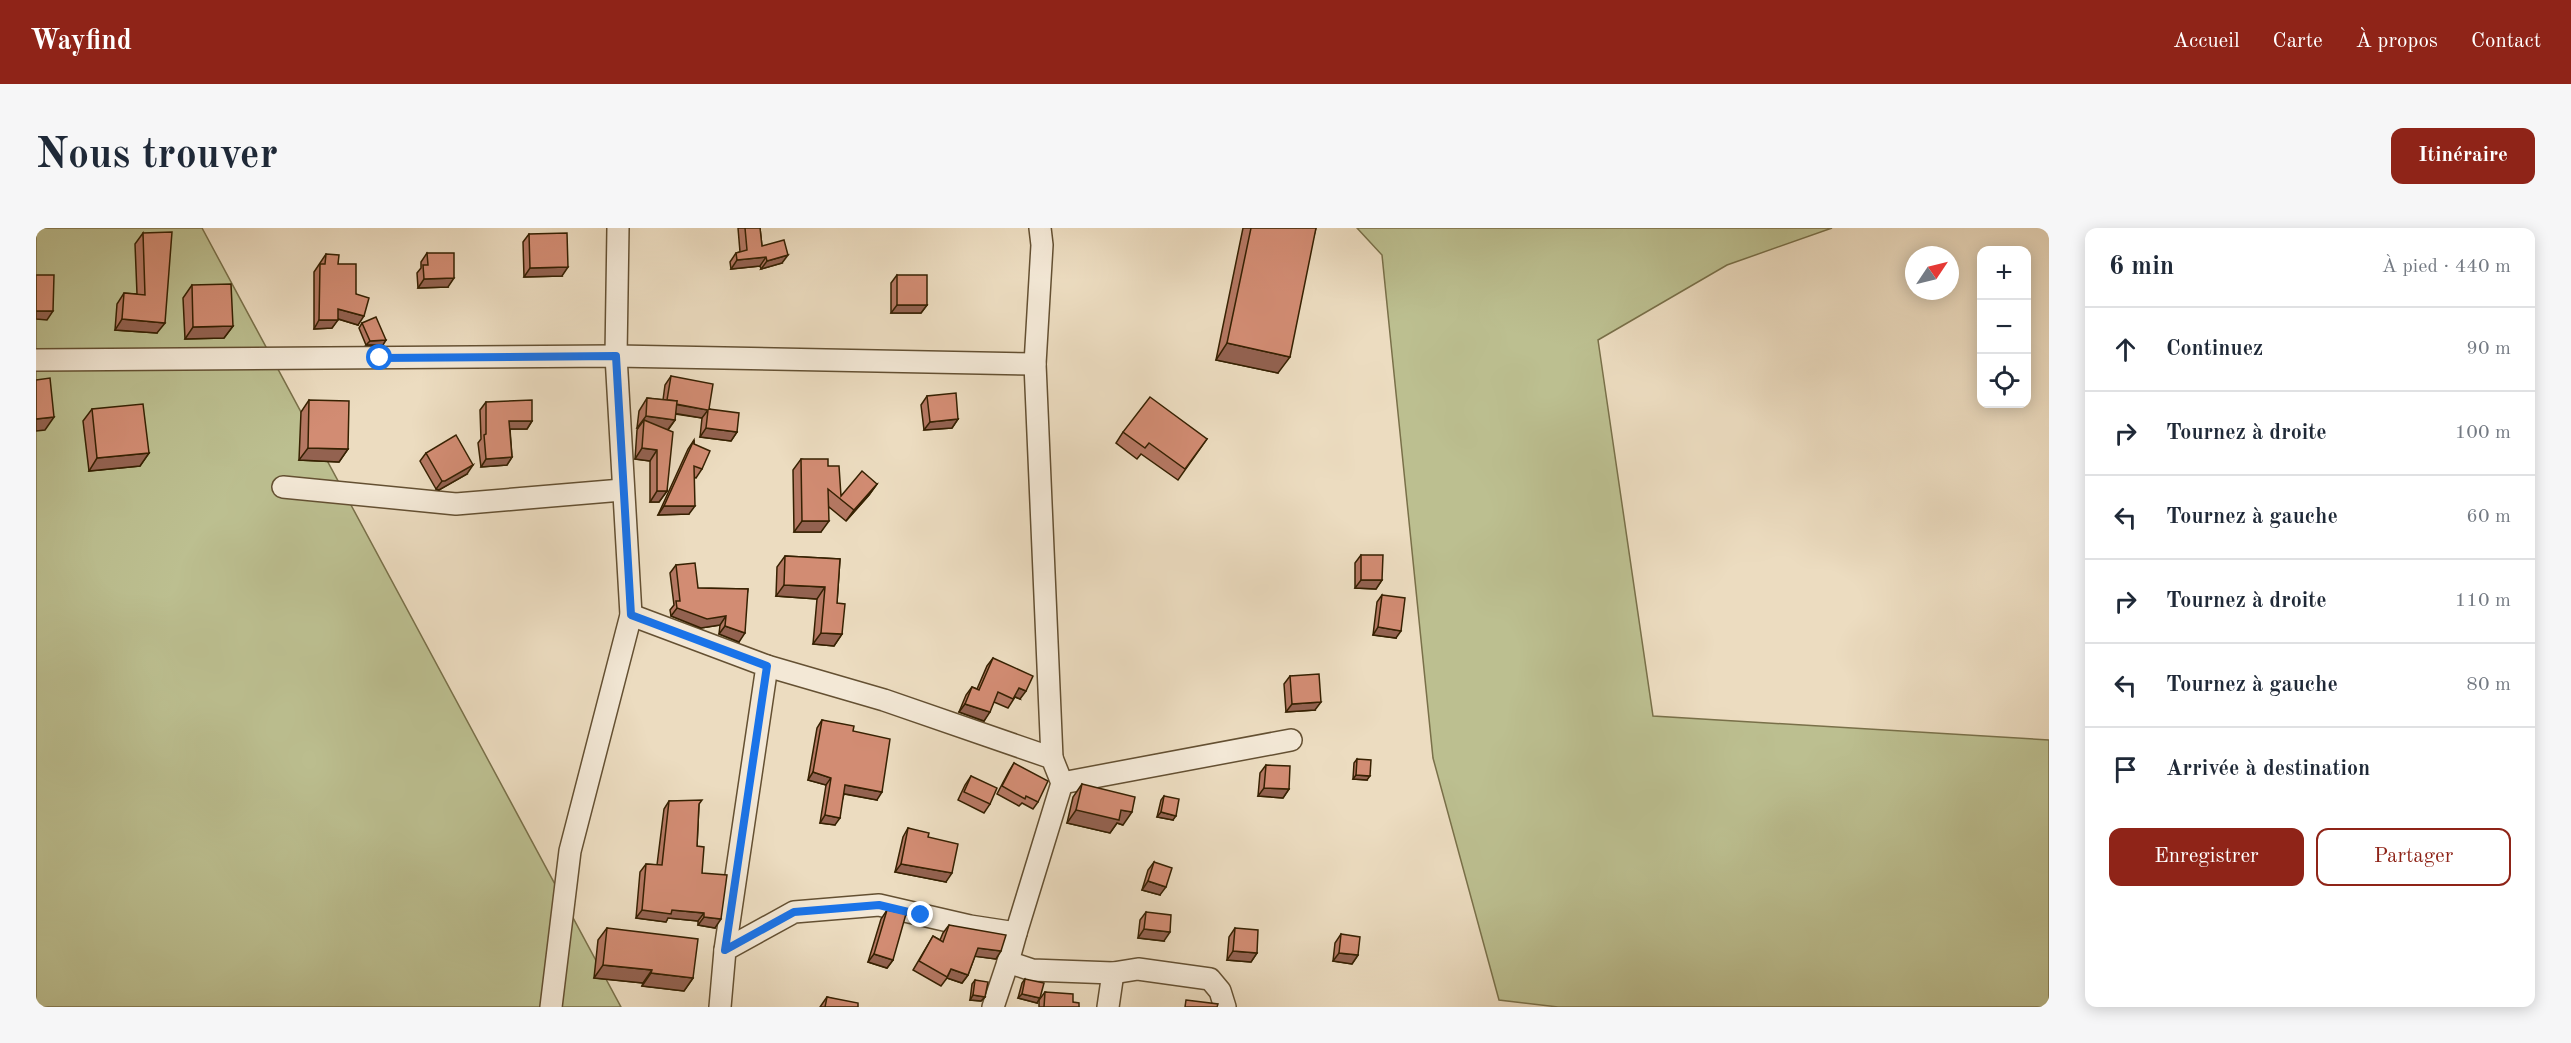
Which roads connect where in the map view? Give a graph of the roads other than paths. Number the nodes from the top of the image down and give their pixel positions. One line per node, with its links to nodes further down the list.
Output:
1 (618, 228): 3 (street)
2 (1041, 228): 5 (street)
3 (616, 356): 4 (street); 5 (street); 7 (street)
4 (36, 360)
5 (1035, 364): 11 (street)
6 (283, 486): 7 (street)
7 (622, 490): 8 (street)
8 (631, 615): 9 (street); 17 (street)
9 (767, 666): 11 (street); 14 (street)
10 (1291, 740): 12 (street)
11 (1052, 758): 12 (street)
12 (1062, 783): 13 (street)
13 (1016, 933): 14 (street); 15 (street)
14 (725, 950): 18 (street)
15 (1008, 962): 16 (street); 19 (street)
16 (1113, 973): 20 (street); 21 (street)
17 (551, 1007)
18 (720, 1007)
19 (993, 1007)
20 (1108, 1007)
21 (1225, 1007)

